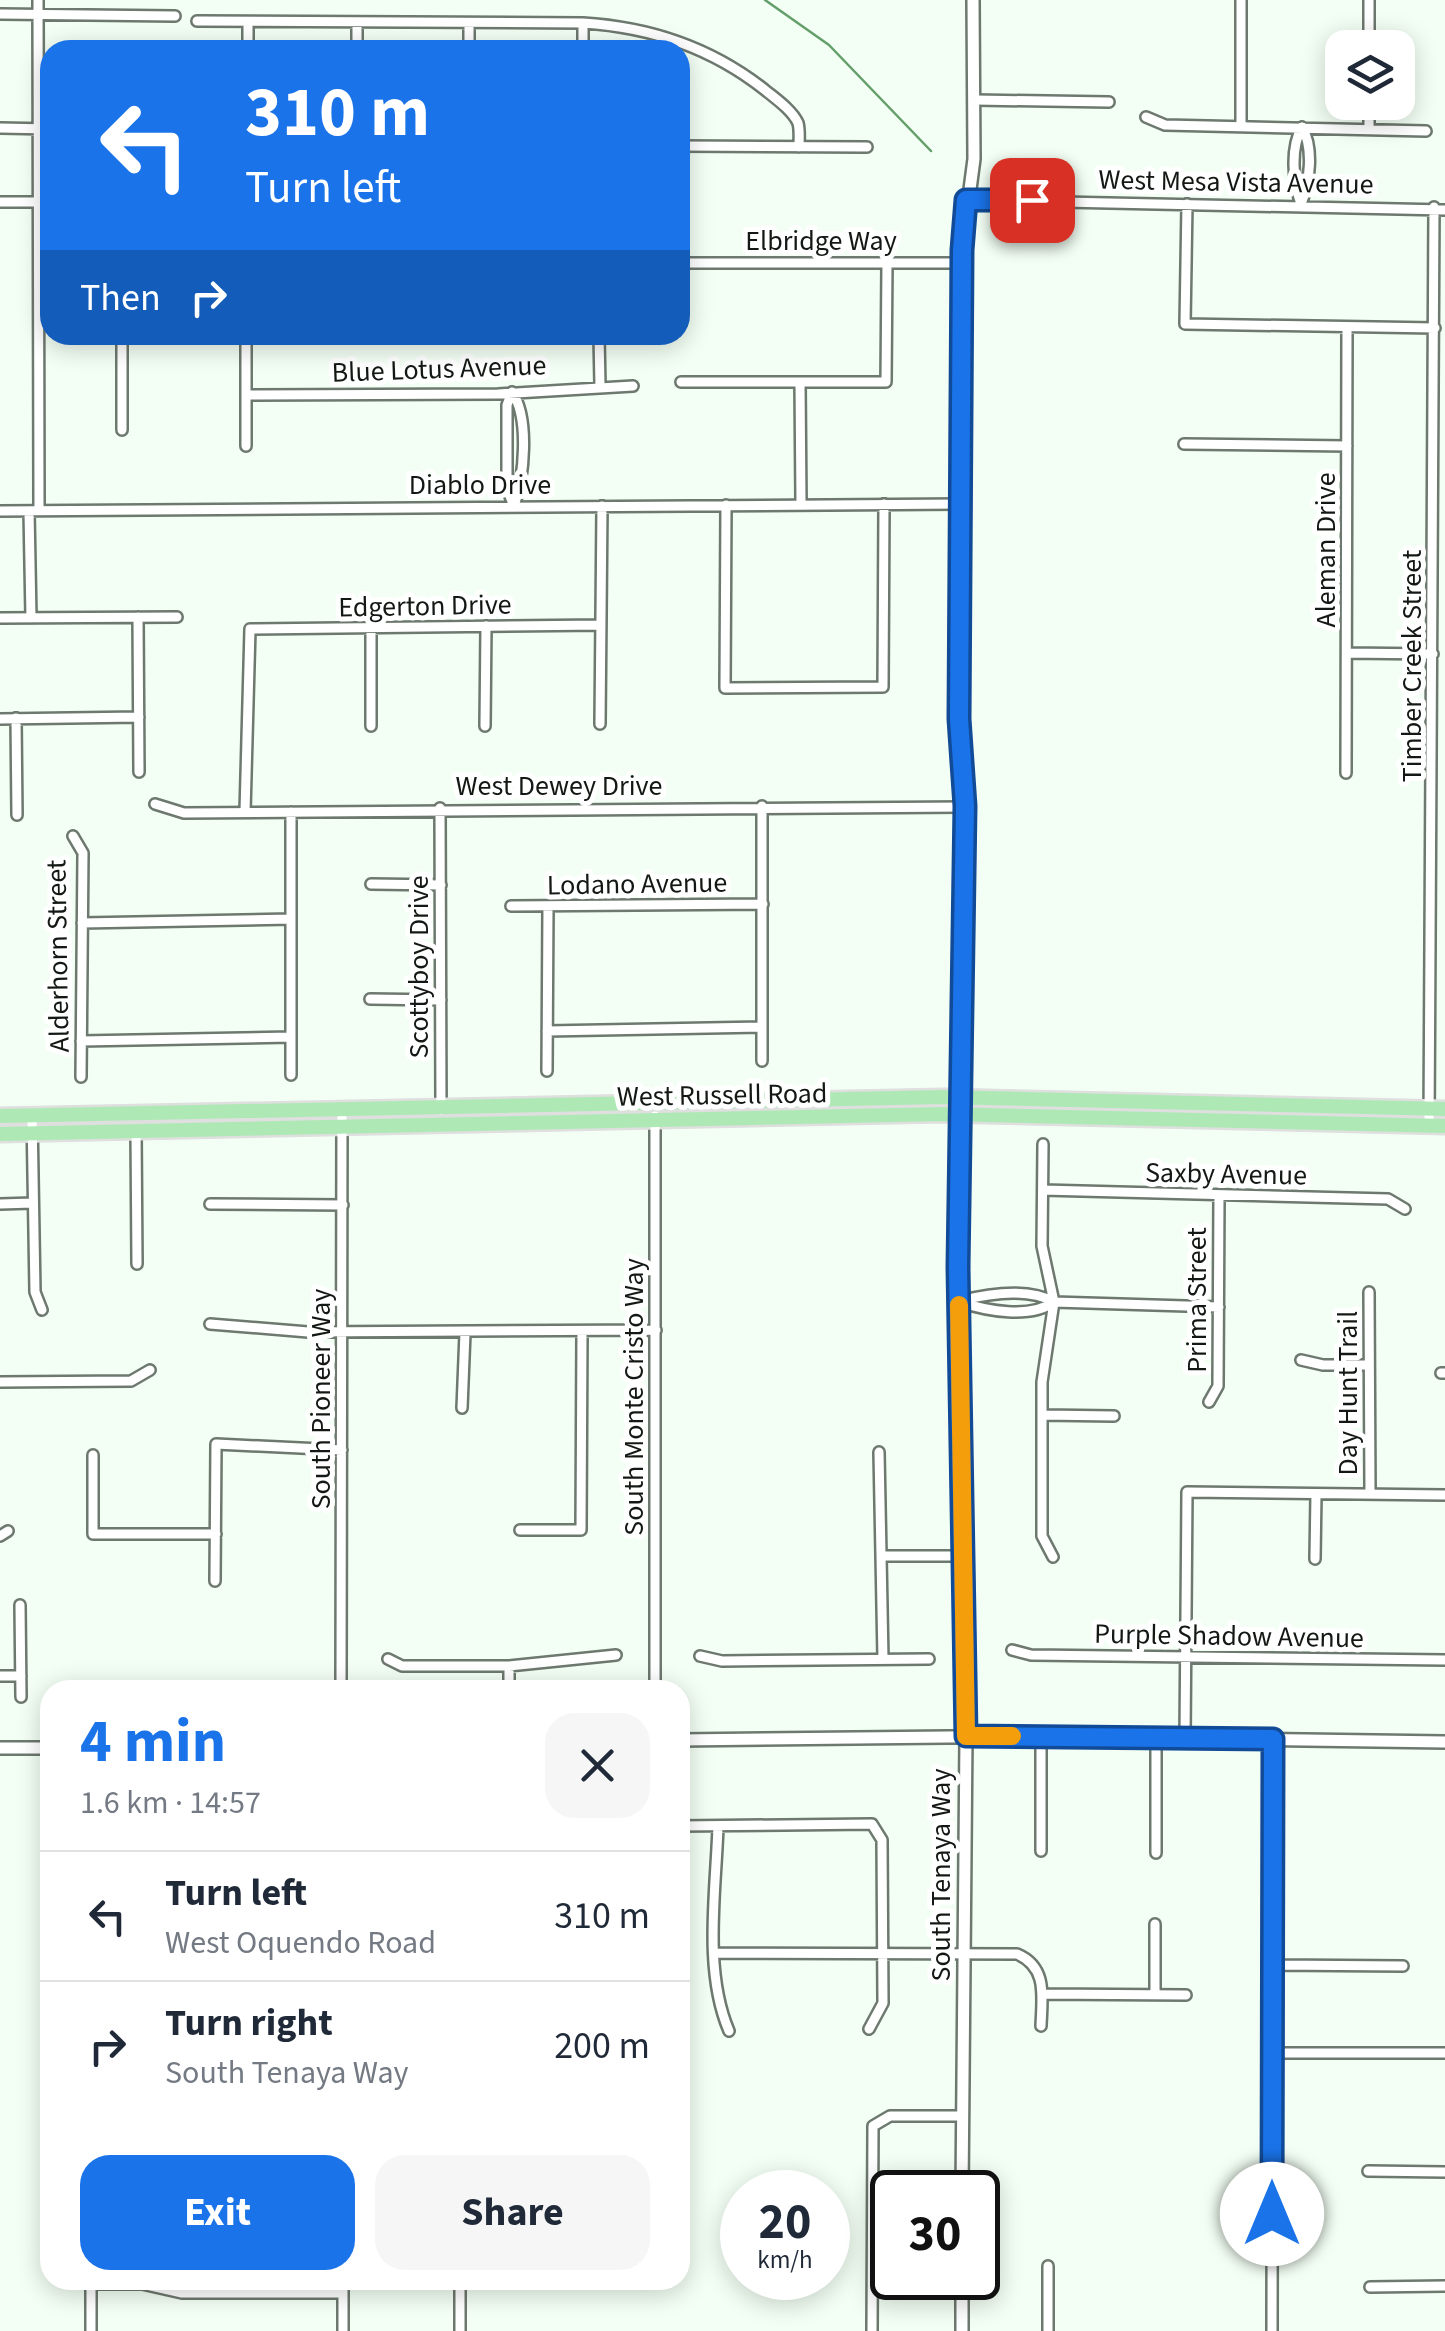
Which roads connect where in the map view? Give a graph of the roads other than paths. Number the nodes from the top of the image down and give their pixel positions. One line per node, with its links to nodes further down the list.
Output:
1 (38, 0): 6 (street)
2 (973, 0): 20 (street, South Tenaya Way)
3 (1241, 0): 24 (street)
4 (1369, 0): 13 (street)
5 (0, 14): 6 (street)
6 (38, 14): 7 (street); 28 (street)
7 (175, 16)
8 (197, 21): 9 (street)
9 (248, 22): 10 (street); 14 (street)
10 (357, 22): 11 (street); 15 (street)
11 (469, 23): 12 (street); 16 (street)
12 (583, 24): 17 (street); 18 (street)
13 (1369, 30)
14 (248, 40)
15 (356, 40)
16 (469, 40)
17 (583, 40)
18 (671, 40)
19 (690, 48): 32 (street)
20 (975, 100): 21 (street); 33 (street, South Tenaya Way)
21 (1109, 102)
22 (1146, 117): 24 (street)
23 (1368, 120): 27 (street)
24 (1240, 126): 25 (street)
25 (1302, 127): 27 (street); 37 (street)
26 (0, 128): 28 (street)
27 (1368, 128): 29 (street)
28 (38, 129): 35 (street)
29 (1426, 131)
30 (690, 146): 32 (street)
31 (868, 146): 32 (street)
32 (799, 147)
33 (966, 200): 36 (street, West Mesa Vista Avenue); 41 (street, South Tenaya Way)
34 (0, 202): 35 (street)
35 (38, 202): 63 (street)
36 (1187, 204): 37 (street, West Mesa Vista Avenue); 42 (street)
37 (1301, 204): 38 (street, West Mesa Vista Avenue)
38 (1440, 209): 43 (street, Timber Creek Street)
39 (690, 263): 40 (street, Elbridge Way)
40 (887, 263): 41 (street, Elbridge Way); 48 (street)
41 (961, 263): 59 (street, South Tenaya Way)
42 (1346, 327): 43 (street); 56 (street, Aleman Drive)
43 (1435, 328): 73 (street, Timber Creek Street)
44 (122, 345): 53 (street)
45 (246, 345): 52 (street)
46 (600, 345): 49 (street)
47 (681, 382): 48 (street)
48 (800, 382): 57 (street)
49 (600, 386): 50 (street, Blue Lotus Avenue); 51 (street, Blue Lotus Avenue)
50 (634, 386)
51 (512, 392): 52 (street, Blue Lotus Avenue); 60 (street)
52 (246, 395): 55 (street)
53 (122, 430)
54 (1184, 444): 56 (street)
55 (246, 446)
56 (1347, 446): 72 (street, Aleman Drive)
57 (801, 504): 58 (street, Diablo Drive); 62 (street, Diablo Drive)
58 (884, 504): 59 (street, Diablo Drive); 62 (street)
59 (961, 504): 84 (street, South Tenaya Way)
60 (514, 506): 61 (street, Diablo Drive); 63 (street, Diablo Drive)
61 (602, 506): 62 (street, Diablo Drive); 69 (street)
62 (726, 506)
63 (34, 510): 64 (street, Diablo Drive); 68 (street)
64 (0, 511)
65 (138, 617): 66 (street); 68 (street); 74 (street)
66 (176, 617)
67 (0, 618): 68 (street)
68 (31, 618)
69 (601, 625): 70 (street, Edgerton Drive); 77 (street)
70 (486, 626): 71 (street, Edgerton Drive); 79 (street)
71 (371, 628): 78 (street); 86 (street, Edgerton Drive)
72 (1347, 653): 73 (street); 81 (street, Aleman Drive)
73 (1434, 654): 88 (street, Timber Creek Street)
74 (139, 717): 75 (street); 80 (street)
75 (16, 718): 76 (street); 90 (street)
76 (0, 719)
77 (600, 724)
78 (370, 726)
79 (485, 726)
80 (139, 772)
81 (1346, 774)
82 (155, 804): 86 (street, West Dewey Drive)
83 (762, 806): 84 (street, West Dewey Drive); 85 (street, West Dewey Drive); 94 (street)
84 (965, 806): 112 (street, South Tenaya Way)
85 (440, 808): 87 (street, West Dewey Drive); 93 (street, Scottyboy Drive)
86 (245, 812): 87 (street, West Dewey Drive)
87 (291, 812): 97 (street)
88 (1433, 815): 89 (street); 100 (street, Timber Creek Street)
89 (1445, 815)
90 (17, 816)
91 (73, 836): 98 (street, Alderhorn Street)
92 (371, 884): 93 (street)
93 (441, 885): 103 (street, Scottyboy Drive)
94 (763, 904): 96 (street, Lodano Avenue); 104 (street)
95 (512, 906): 96 (street, Lodano Avenue)
96 (548, 906): 105 (street)
97 (291, 919): 98 (street); 106 (street)
98 (82, 922): 107 (street, Alderhorn Street)
99 (1444, 938): 100 (street)
100 (1432, 944): 101 (street); 116 (street, Timber Creek Street)
101 (1444, 952)
102 (370, 999): 103 (street)
103 (441, 1000): 114 (street, Scottyboy Drive)
104 (762, 1028): 105 (street); 108 (street)
105 (546, 1031): 109 (street)
106 (291, 1037): 107 (street); 110 (street)
107 (81, 1041): 111 (street, Alderhorn Street)
108 (762, 1061)
109 (547, 1071)
110 (291, 1074)
111 (81, 1077)
112 (963, 1098): 113 (main road, West Russell Road); 116 (main road, West Russell Road); 117 (street, South Tenaya Way)
113 (654, 1103): 114 (main road, West Russell Road); 120 (street, South Monte Cristo Way)
114 (441, 1107): 115 (main road, West Russell Road); 121 (street, Scottyboy Drive)
115 (342, 1109): 119 (main road, West Russell Road); 123 (street, South Pioneer Way)
116 (1437, 1109): 122 (street, Timber Creek Street)
117 (962, 1114): 120 (main road, West Russell Road); 122 (main road, West Russell Road); 137 (street, South Tenaya Way)
118 (0, 1116): 119 (main road, West Russell Road)
119 (32, 1116): 125 (street)
120 (655, 1122): 121 (main road, West Russell Road); 142 (street, South Monte Cristo Way)
121 (441, 1125): 123 (main road, West Russell Road)
122 (1437, 1126)
123 (342, 1127): 124 (main road, West Russell Road); 133 (street, South Pioneer Way)
124 (136, 1131): 125 (main road, West Russell Road); 135 (street)
125 (32, 1133): 126 (main road, West Russell Road); 130 (street)
126 (0, 1134)
127 (1042, 1144): 128 (street)
128 (1043, 1190): 129 (street, Saxby Avenue); 138 (street)
129 (1219, 1195): 134 (street, Saxby Avenue); 139 (street, Prima Street)
130 (33, 1203): 131 (street); 140 (street)
131 (0, 1204)
132 (210, 1204): 133 (street)
133 (343, 1204): 144 (street, South Pioneer Way)
134 (1405, 1210)
135 (137, 1264)
136 (1370, 1292): 147 (street, Day Hunt Trail)
137 (959, 1302): 138 (street); 163 (street, South Tenaya Way)
138 (1054, 1302): 139 (street); 152 (street)
139 (1218, 1307): 150 (street, Prima Street)
140 (42, 1310)
141 (210, 1324): 144 (street)
142 (656, 1330): 143 (street); 181 (street, South Monte Cristo Way)
143 (582, 1331): 145 (street); 160 (street)
144 (342, 1332): 145 (street); 154 (street, South Pioneer Way)
145 (464, 1332): 151 (street)
146 (1301, 1360): 147 (street)
147 (1370, 1364): 158 (street, Day Hunt Trail)
148 (150, 1370): 149 (street)
149 (0, 1382)
150 (1209, 1402)
151 (462, 1408)
152 (1042, 1415): 153 (street); 164 (street)
153 (1114, 1416)
154 (342, 1450): 161 (street); 179 (street, South Pioneer Way)
155 (879, 1452): 162 (street)
156 (93, 1455): 161 (street)
157 (1316, 1494): 158 (street); 165 (street); 171 (street)
158 (1370, 1494): 159 (street)
159 (1445, 1494)
160 (520, 1530)
161 (216, 1534): 166 (street)
162 (881, 1556): 163 (street); 173 (street)
163 (963, 1556): 183 (street, South Tenaya Way)
164 (1053, 1557)
165 (1314, 1559)
166 (216, 1580)
167 (20, 1606): 178 (street)
168 (1012, 1650): 171 (street, Purple Shadow Avenue)
169 (616, 1655): 176 (street)
170 (700, 1656): 173 (street)
171 (1186, 1656): 175 (street, Purple Shadow Avenue); 186 (street)
172 (388, 1658): 176 (street)
173 (883, 1659): 174 (street)
174 (929, 1659)
175 (1445, 1660)
176 (509, 1666): 180 (street)
177 (0, 1676): 178 (street)
178 (21, 1676): 182 (street)
179 (341, 1680)
180 (509, 1680)
181 (655, 1680)
182 (21, 1697)
183 (966, 1736): 184 (street); 188 (street); 197 (street, South Tenaya Way)
184 (1042, 1736): 185 (street); 194 (street)
185 (1156, 1738): 186 (street); 195 (street)
186 (1185, 1738): 187 (street)
187 (1273, 1739): 189 (street); 200 (street)
188 (690, 1740)
189 (1445, 1742)
190 (0, 1748): 191 (street)
191 (40, 1748)
192 (690, 1826): 193 (street)
193 (718, 1826): 198 (street); 199 (street)
194 (1041, 1852)
195 (1156, 1852)
196 (1155, 1924): 203 (street)
197 (963, 1951): 198 (street); 202 (street); 210 (street, South Tenaya Way)
198 (881, 1952): 199 (street); 206 (street)
199 (715, 1953): 207 (street)
200 (1273, 1965): 201 (street); 208 (street)
201 (1404, 1966)
202 (1042, 1994): 203 (street); 205 (street)
203 (1155, 1995): 204 (street)
204 (1186, 1995)
205 (1042, 2026)
206 (870, 2029)
207 (729, 2031)
208 (1272, 2053): 209 (street); 228 (street)
209 (1445, 2053)
210 (961, 2116): 211 (street, South Tenaya Way); 225 (street)
211 (962, 2170)
212 (1368, 2172): 213 (street)
213 (1445, 2172)
214 (1048, 2266): 227 (street)
215 (1370, 2286): 216 (street)
216 (1445, 2286)
217 (91, 2290): 222 (street)
218 (169, 2290): 220 (street)
219 (460, 2290): 224 (street)
220 (343, 2293): 223 (street)
221 (962, 2300): 226 (street)
222 (91, 2331)
223 (343, 2331)
224 (460, 2331)
225 (872, 2331)
226 (962, 2331)
227 (1048, 2331)
228 (1272, 2331)

